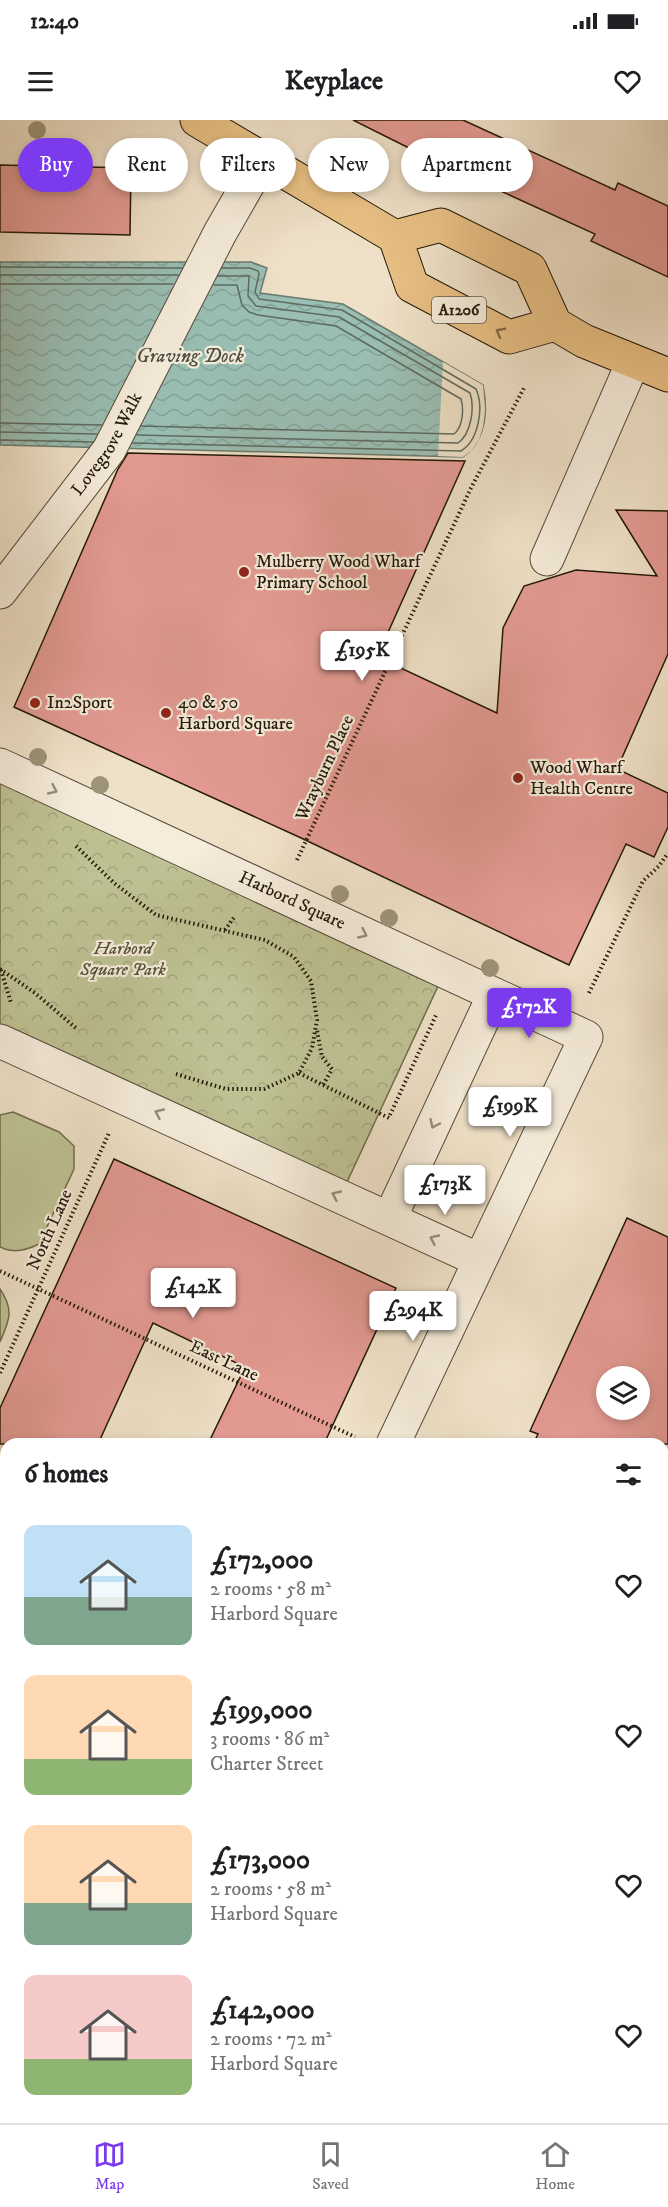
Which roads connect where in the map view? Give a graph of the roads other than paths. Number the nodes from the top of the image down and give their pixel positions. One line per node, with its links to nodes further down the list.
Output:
1 (197, 120): 2 (main road)
2 (228, 138)
3 (296, 178): 5 (main road)
4 (244, 192): 10 (street, Lovegrove Walk)
5 (395, 237): 6 (main road); 6 (main road, A1206, one-way to 5)
6 (555, 324): 7 (main road)
7 (633, 362): 8 (main road); 9 (street)
8 (668, 375)
9 (547, 559)
10 (0, 592)
11 (0, 765): 12 (street, Harbord Square, one-way to 12)
12 (494, 995): 14 (street, one-way to 14); 15 (street, Harbord Square)
13 (0, 1041): 14 (street, one-way to 13)
14 (390, 1218): 15 (street, one-way to 14)
15 (479, 1260): 16 (street)
16 (379, 1438)

